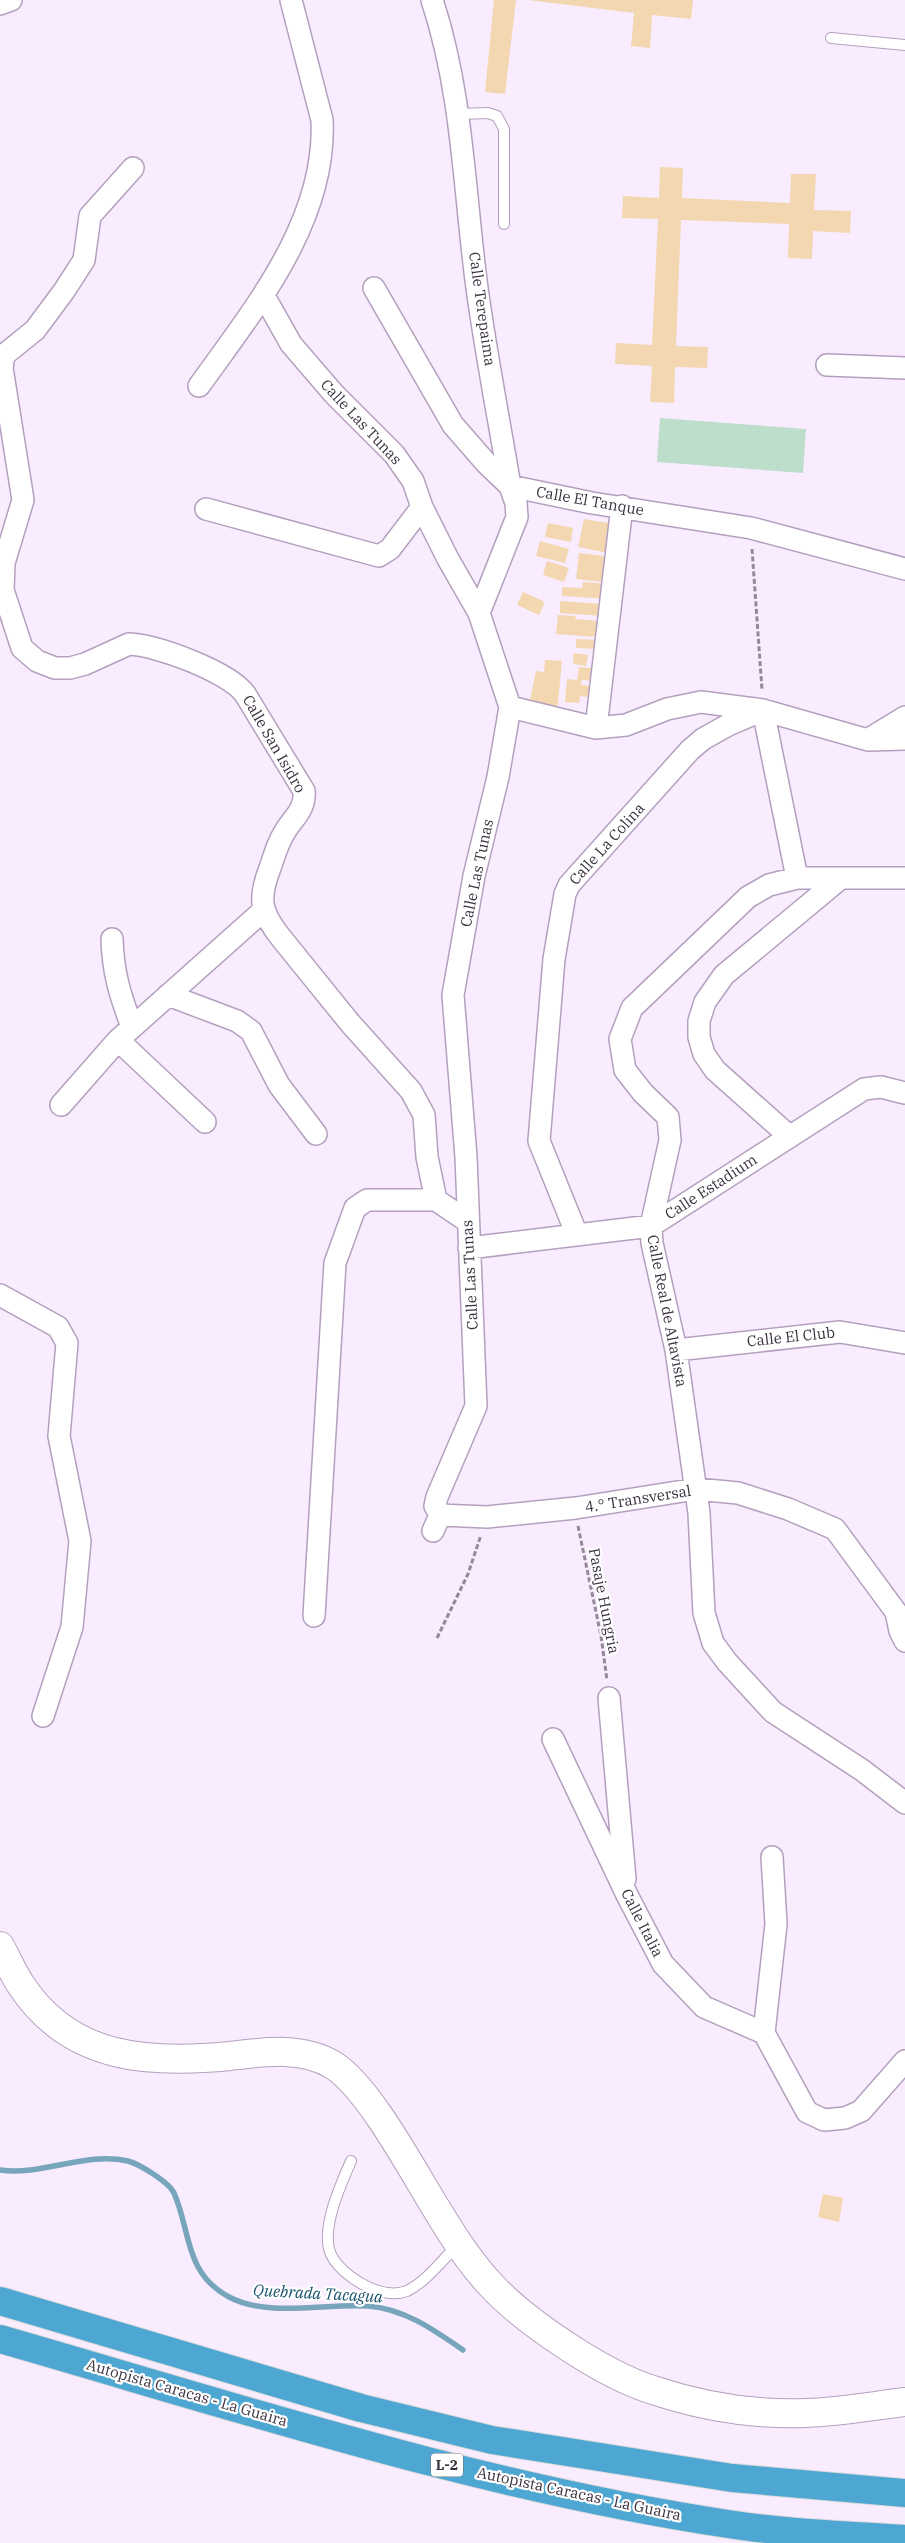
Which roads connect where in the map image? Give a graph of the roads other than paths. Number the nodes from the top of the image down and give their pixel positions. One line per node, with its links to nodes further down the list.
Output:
1 (11, 0): 4 (street)
2 (291, 0): 11 (street)
3 (432, 0): 7 (street, Calle Terepaima)
4 (0, 4)
5 (831, 38): 6 (lane)
6 (905, 44)
7 (459, 114): 9 (lane); 15 (street, Calle Terepaima)
8 (133, 168): 30 (street, Calle San Isidro)
9 (504, 224)
10 (374, 288): 15 (street)
11 (264, 296): 14 (street); 17 (street, Calle Las Tunas)
12 (827, 365): 13 (street)
13 (905, 368)
14 (199, 386)
15 (510, 486): 16 (street, Calle El Tanque); 20 (street, Calle Terepaima)
16 (622, 506): 19 (street, Calle El Tanque); 24 (street)
17 (422, 507): 18 (street); 20 (street, Calle Las Tunas)
18 (206, 510)
19 (905, 569)
20 (479, 612): 21 (street, Calle Las Tunas)
21 (510, 707): 24 (street); 40 (street, Calle Las Tunas)
22 (763, 710): 24 (street); 26 (street); 27 (street); 42 (street, Calle La Colina)
23 (905, 718): 26 (street)
24 (596, 728)
25 (905, 739): 26 (street)
26 (868, 740)
27 (797, 878): 28 (street, Calle Real de Altavista); 41 (street, Calle Real de Altavista)
28 (841, 878): 29 (street, Calle Real de Altavista); 38 (street)
29 (905, 878)
30 (264, 910): 32 (street); 39 (street, Calle San Isidro)
31 (112, 939): 33 (street)
32 (168, 994): 33 (street); 37 (street)
33 (125, 1033): 35 (street); 36 (street)
34 (905, 1093): 38 (street, Calle Estadium)
35 (61, 1105)
36 (205, 1122)
37 (316, 1134)
38 (789, 1136): 41 (street, Calle Estadium)
39 (436, 1200): 40 (street); 50 (street)
40 (467, 1221): 43 (street, Calle Las Tunas)
41 (651, 1226): 42 (street, Calle Estadium); 46 (street, Calle Real de Altavista)
42 (577, 1235): 43 (street, Calle Estadium)
43 (469, 1248): 48 (street, Calle Las Tunas)
44 (0, 1295): 53 (street)
45 (905, 1343): 46 (street, Calle El Club)
46 (676, 1350): 47 (street, Calle Real de Altavista)
47 (696, 1489): 48 (street, 4.° Transversal); 49 (street, 4.° Transversal); 55 (street, Calle Real de Altavista)
48 (436, 1523)
49 (900, 1615): 51 (street, 4.° Transversal)
50 (314, 1616)
51 (905, 1640)
52 (610, 1698): 57 (street)
53 (43, 1716)
54 (553, 1739): 57 (street, Calle Italia)
55 (905, 1803)
56 (772, 1858): 59 (street)
57 (627, 1895): 59 (street, Calle Italia)
58 (0, 1946): 62 (main road)
59 (764, 2033): 60 (street)
60 (905, 2061)
61 (351, 2161): 62 (lane)
62 (458, 2244): 65 (main road)
63 (0, 2301): 66 (highway, L-2)
64 (0, 2339): 67 (highway, Autopista Caracas - La Guaira / L-2)
65 (905, 2402)
66 (905, 2493)
67 (905, 2539)

